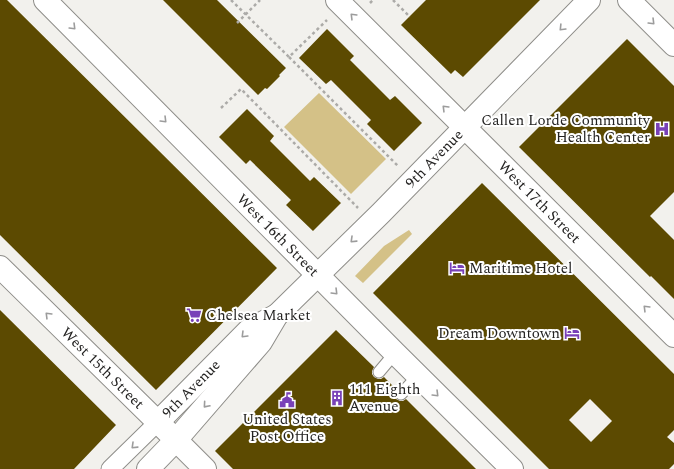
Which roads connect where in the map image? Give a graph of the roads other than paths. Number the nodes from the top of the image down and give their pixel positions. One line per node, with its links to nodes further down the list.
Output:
1 (45, 0): 8 (street, West 16th Street, one-way to 8)
2 (337, 0): 6 (street, West 17th Street, one-way to 2)
3 (589, 0): 6 (street, 9th Avenue, one-way to 6)
4 (629, 0): 5 (street, one-way to 5)
5 (674, 45)
6 (465, 128): 8 (street, 9th Avenue, one-way to 8); 10 (street, West 17th Street, one-way to 6)
7 (0, 267): 15 (street, West 15th Street, one-way to 7)
8 (318, 275): 9 (street, 9th Avenue); 11 (street, West 16th Street, one-way to 11)
9 (277, 315): 15 (street, 9th Avenue, one-way to 15); 16 (street, 9th Avenue, one-way to 16)
10 (674, 336)
11 (395, 353): 12 (lane); 13 (street, West 16th Street)
12 (379, 372)
13 (418, 376): 14 (lane); 20 (street, West 16th Street, one-way to 20)
14 (401, 394)
15 (158, 422): 16 (street, West 15th Street); 17 (street, 9th Avenue, one-way to 17)
16 (176, 440): 18 (street, 9th Avenue); 19 (street, West 15th Street)
17 (110, 469)
18 (148, 469)
19 (205, 469)
20 (512, 469)

